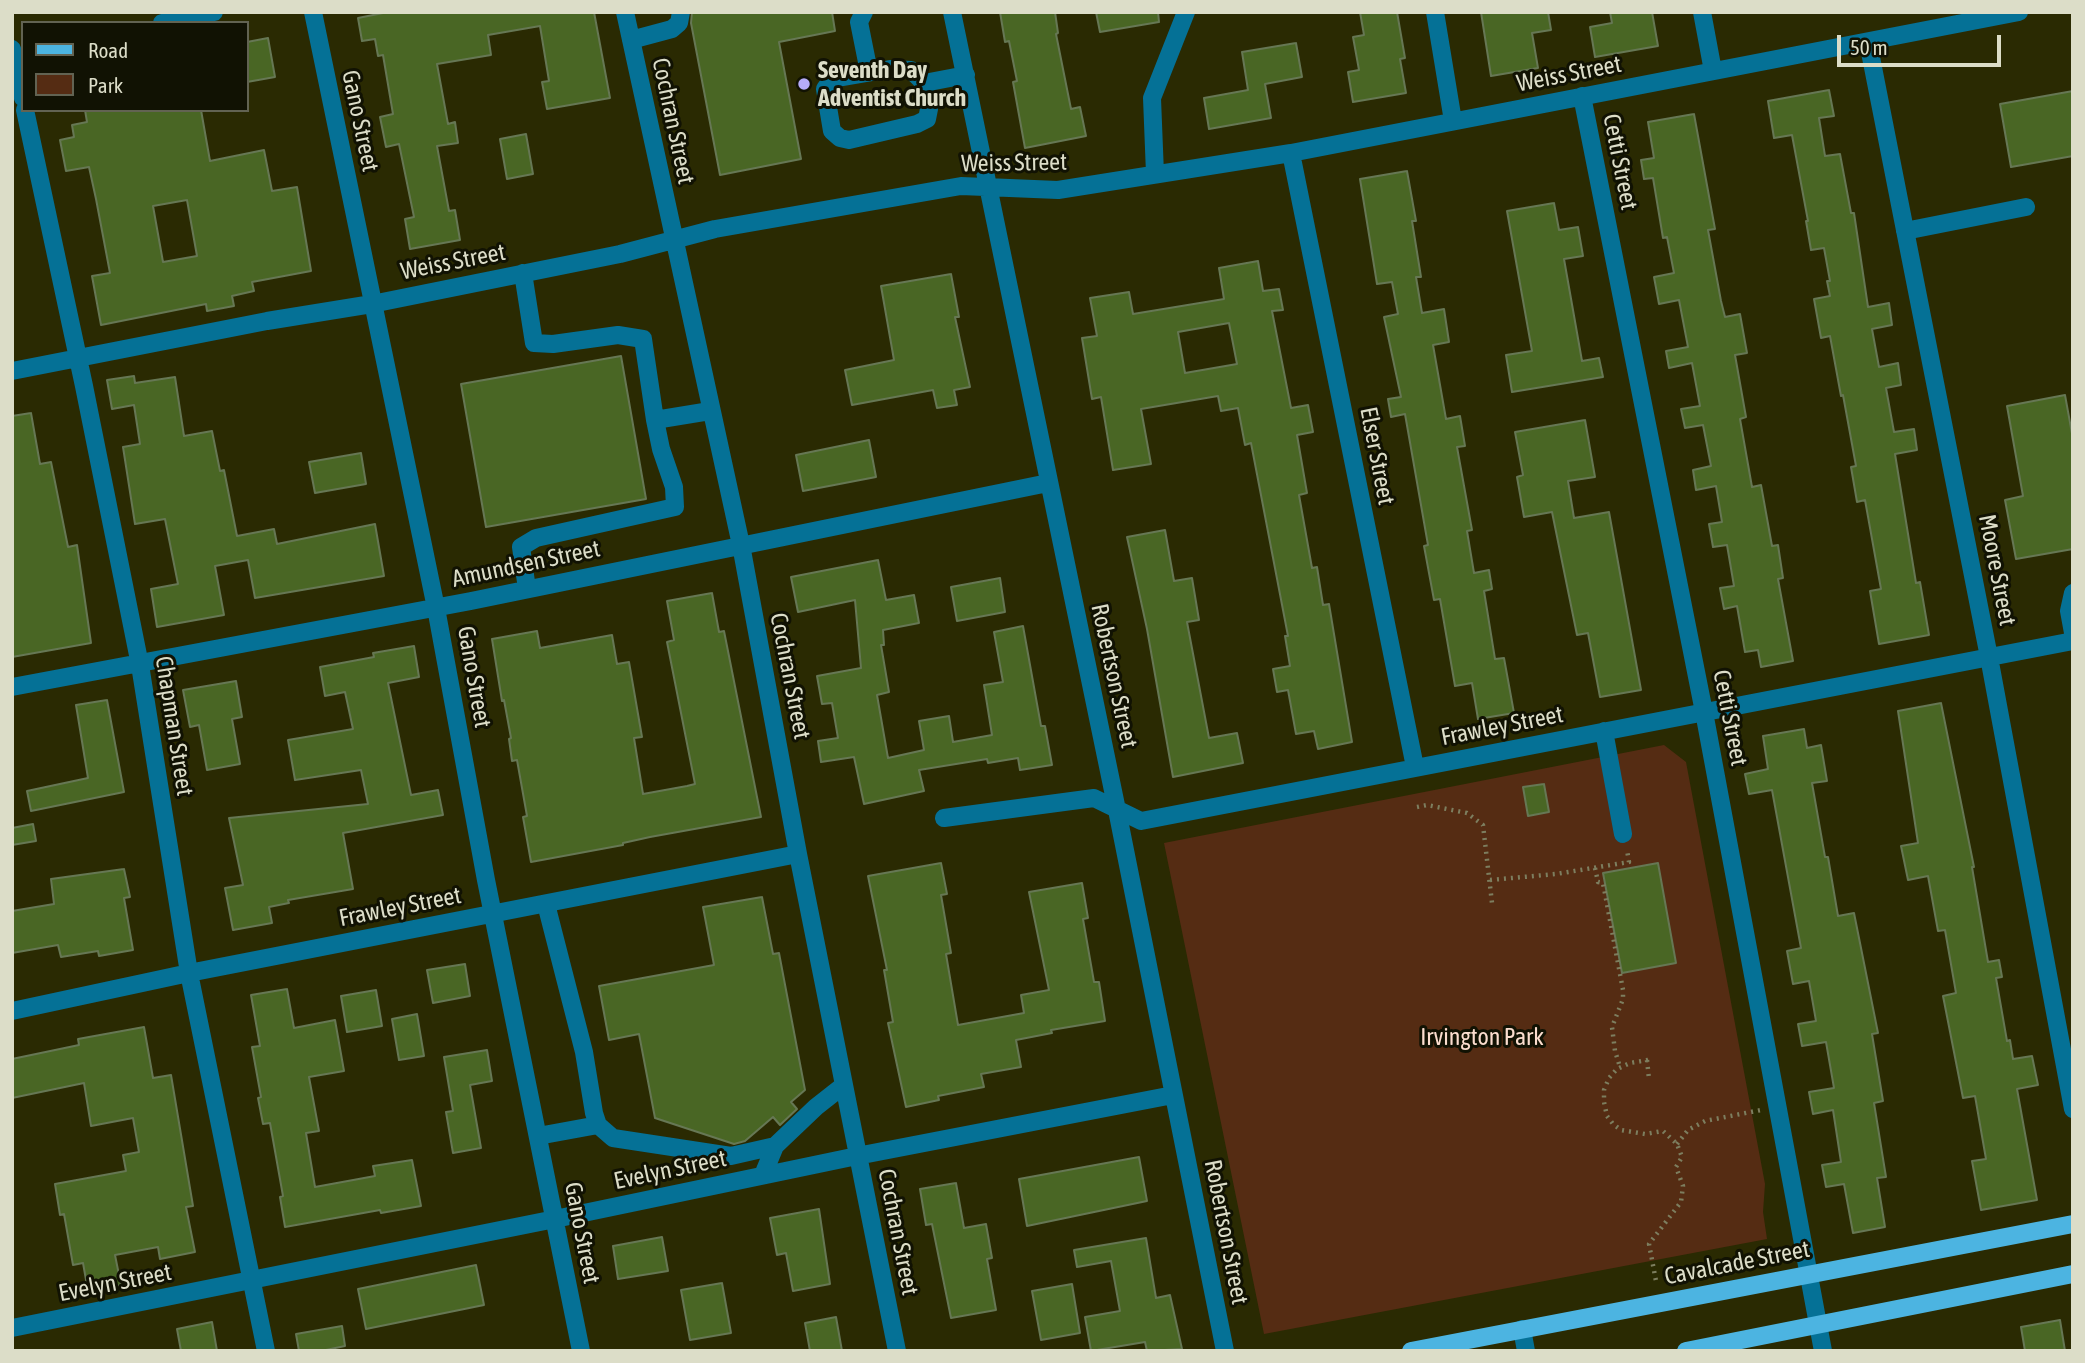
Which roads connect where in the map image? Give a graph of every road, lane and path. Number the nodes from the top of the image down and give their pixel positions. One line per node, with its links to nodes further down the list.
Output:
1 (214, 12): 11 (street)
2 (313, 12): 30 (street, Gano Street)
3 (625, 12): 12 (street, Cochran Street)
4 (681, 12): 12 (street)
5 (864, 12): 16 (street)
6 (952, 12): 17 (street, Robertson Street)
7 (1186, 12): 24 (street)
8 (1435, 12): 22 (street)
9 (1702, 12): 15 (street)
10 (2019, 12): 13 (street, Weiss Street)
11 (171, 21)
12 (631, 40): 28 (street, Cochran Street)
13 (1868, 42): 15 (street, Weiss Street); 27 (street, Moore Street)
14 (15, 52): 19 (street)
15 (1713, 71): 20 (street, Weiss Street)
16 (869, 72): 18 (street); 18 (street)
17 (965, 75): 18 (street); 25 (street, Robertson Street)
18 (924, 83)
19 (21, 86)
20 (1582, 96): 22 (street, Weiss Street); 45 (street, Cetti Street)
21 (25, 112): 31 (street, Chapman Street)
22 (1453, 121): 23 (street, Weiss Street)
23 (1291, 153): 24 (street, Weiss Street); 47 (street, Elser Street)
24 (1155, 174): 25 (street, Weiss Street)
25 (990, 188): 28 (street, Weiss Street); 35 (street, Robertson Street)
26 (2026, 207): 27 (street)
27 (1905, 231): 42 (street, Moore Street)
28 (673, 241): 29 (street, Weiss Street); 33 (street, Cochran Street)
29 (523, 273): 30 (street, Weiss Street); 34 (street)
30 (372, 303): 31 (street, Weiss Street); 39 (street, Gano Street)
31 (79, 358): 32 (street, Weiss Street); 43 (street, Chapman Street)
32 (12, 371)
33 (710, 411): 34 (street); 36 (street, Cochran Street)
34 (655, 420): 37 (street)
35 (1048, 483): 36 (street, Amundsen Street); 49 (street, Robertson Street)
36 (741, 545): 37 (street, Amundsen Street); 52 (street, Cochran Street)
37 (527, 589): 39 (street, Amundsen Street)
38 (2073, 593): 40 (street)
39 (436, 608): 43 (street, Amundsen Street); 57 (street, Gano Street)
40 (2073, 633)
41 (2073, 641): 42 (street, Frawley Street)
42 (1989, 657): 45 (street, Frawley Street); 65 (street, Moore Street)
43 (140, 665): 44 (street, Amundsen Street); 58 (street, Chapman Street)
44 (12, 687)
45 (1704, 712): 46 (street, Frawley Street); 64 (street, Cetti Street)
46 (1604, 731): 47 (street, Frawley Street); 51 (street)
47 (1415, 768): 49 (street, Frawley Street)
48 (1417, 807): 54 (path)
49 (1117, 810): 50 (street, Frawley Street); 63 (street, Robertson Street)
50 (944, 818)
51 (1623, 834): 53 (path)
52 (798, 853): 56 (street, Frawley Street); 62 (street, Cochran Street)
53 (1595, 868): 54 (path); 60 (path)
54 (1490, 880): 55 (path)
55 (1492, 903)
56 (546, 904): 57 (street, Frawley Street); 66 (street)
57 (493, 914): 58 (street, Frawley Street); 67 (street, Gano Street)
58 (189, 973): 59 (street, Frawley Street); 76 (street, Chapman Street)
59 (12, 1011)
60 (1620, 1067): 61 (path); 68 (path)
61 (1649, 1079)
62 (844, 1085): 69 (street); 70 (street, Cochran Street)
63 (1173, 1095): 70 (street, Evelyn Street); 84 (street, Robertson Street)
64 (1778, 1107): 68 (path); 74 (street, Cetti Street)
65 (2073, 1109)
66 (598, 1125): 67 (street); 69 (street)
67 (538, 1136): 72 (street, Gano Street)
68 (1677, 1144): 77 (path)
69 (775, 1146): 71 (street)
70 (858, 1156): 71 (street, Evelyn Street); 83 (street, Cochran Street)
71 (763, 1175): 72 (street, Evelyn Street)
72 (555, 1219): 76 (street, Evelyn Street); 82 (street, Gano Street)
73 (2073, 1224): 74 (main road, Cavalcade Street)
74 (1810, 1274): 78 (street, Cetti Street); 80 (main road, Cavalcade Street)
75 (2073, 1274): 78 (main road)
76 (252, 1281): 79 (street, Evelyn Street); 81 (street, Chapman Street)
77 (1656, 1281)
78 (1819, 1325): 87 (main road); 88 (street, Cetti Street)
79 (12, 1328)
80 (1522, 1329): 85 (main road, Cavalcade Street); 86 (street)
81 (266, 1351)
82 (581, 1351)
83 (897, 1351)
84 (1225, 1351)
85 (1411, 1351)
86 (1526, 1351)
87 (1686, 1351)
88 (1823, 1351)

